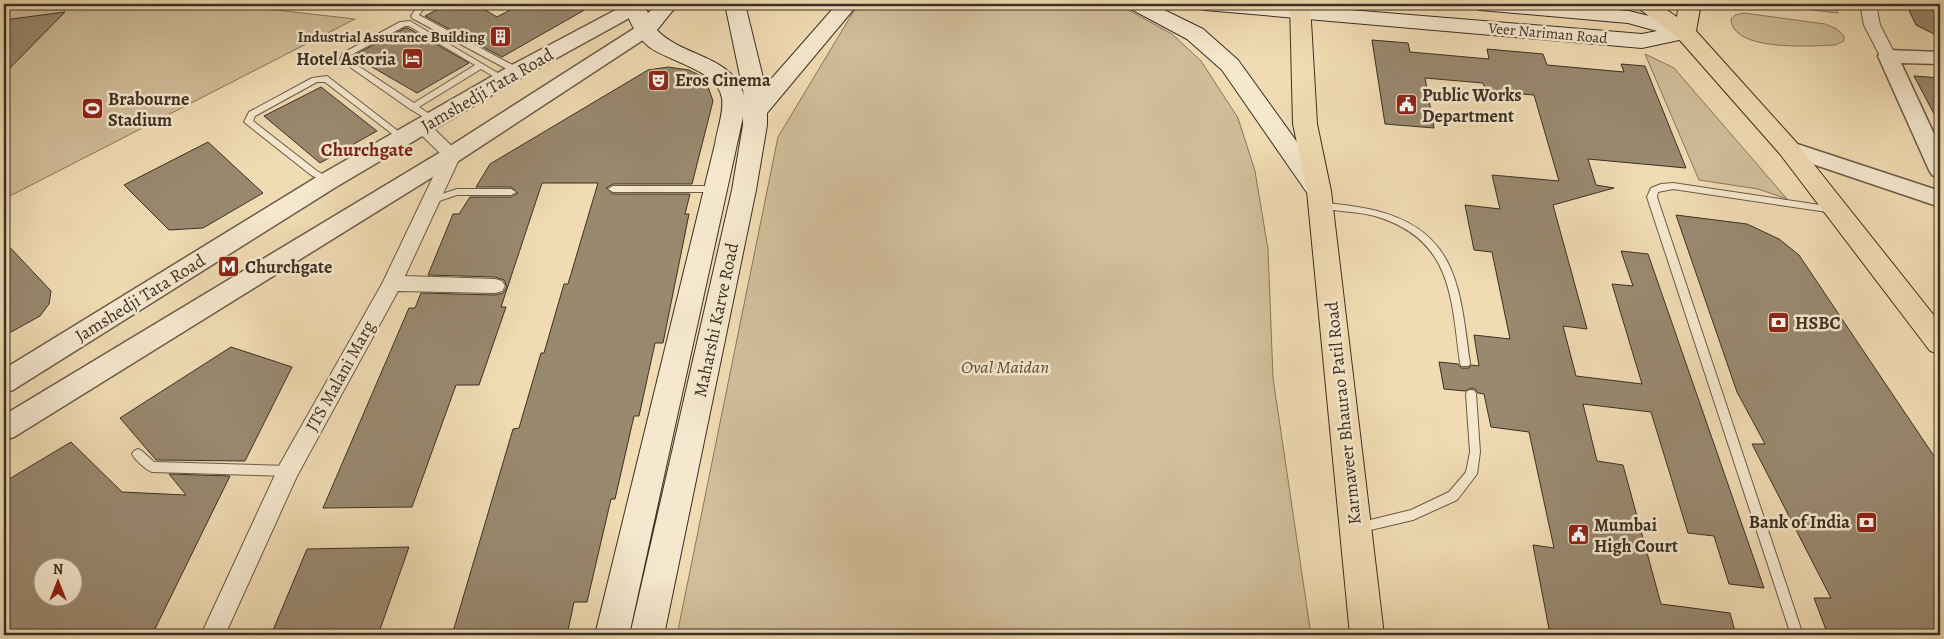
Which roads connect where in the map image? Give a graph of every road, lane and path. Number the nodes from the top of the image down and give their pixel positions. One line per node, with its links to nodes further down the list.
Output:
1 (423, 4): 18 (lane)
2 (668, 4): 13 (main road)
3 (735, 4): 19 (main road, Maharshi Karve Road)
4 (848, 4): 19 (main road)
5 (1136, 4): 28 (main road)
6 (1205, 4): 12 (main road, Veer Nariman Road)
7 (1480, 4): 14 (main road, Veer Nariman Road)
8 (1645, 4): 14 (main road)
9 (1868, 4): 15 (street)
10 (637, 6): 13 (main road); 18 (street, Jamshedji Tata Road)
11 (1688, 6): 14 (main road)
12 (1300, 7): 14 (main road, Veer Nariman Road); 28 (main road, Karmaveer Bhaurao Patil Road)
13 (645, 30): 22 (street); 26 (main road, Maharshi Karve Road)
14 (1684, 32): 21 (main road)
15 (1888, 56): 16 (street); 23 (street)
16 (1940, 58)
17 (481, 65): 18 (lane); 20 (lane); 20 (lane)
18 (511, 75): 20 (street, Jamshedji Tata Road)
19 (756, 112): 46 (main road, Maharshi Karve Road)
20 (418, 123): 22 (street); 24 (street, Jamshedji Tata Road); 24 (lane)
21 (1788, 148): 29 (street); 31 (main road)
22 (452, 155): 30 (street, JTS Malani Marg); 35 (street)
23 (1940, 170)
24 (328, 181): 32 (street, Jamshedji Tata Road)
25 (613, 189): 26 (lane)
26 (717, 189): 45 (main road, Maharshi Karve Road)
27 (511, 192): 30 (lane)
28 (1320, 198): 37 (lane); 43 (main road, Karmaveer Bhaurao Patil Road)
29 (1940, 199)
30 (430, 201): 33 (street, JTS Malani Marg)
31 (1836, 210): 36 (main road); 48 (lane)
32 (175, 276): 35 (street); 38 (street, Jamshedji Tata Road)
33 (392, 283): 34 (street); 42 (street, JTS Malani Marg)
34 (495, 286)
35 (204, 306): 40 (street)
36 (1940, 343)
37 (1464, 362)
38 (4, 382)
39 (1471, 394): 43 (lane)
40 (4, 429)
41 (138, 454): 42 (lane)
42 (288, 470): 44 (street, JTS Malani Marg)
43 (1356, 528): 47 (main road, Karmaveer Bhaurao Patil Road)
44 (213, 635)
45 (612, 635)
46 (647, 635)
47 (1368, 635)
48 (1798, 635)

